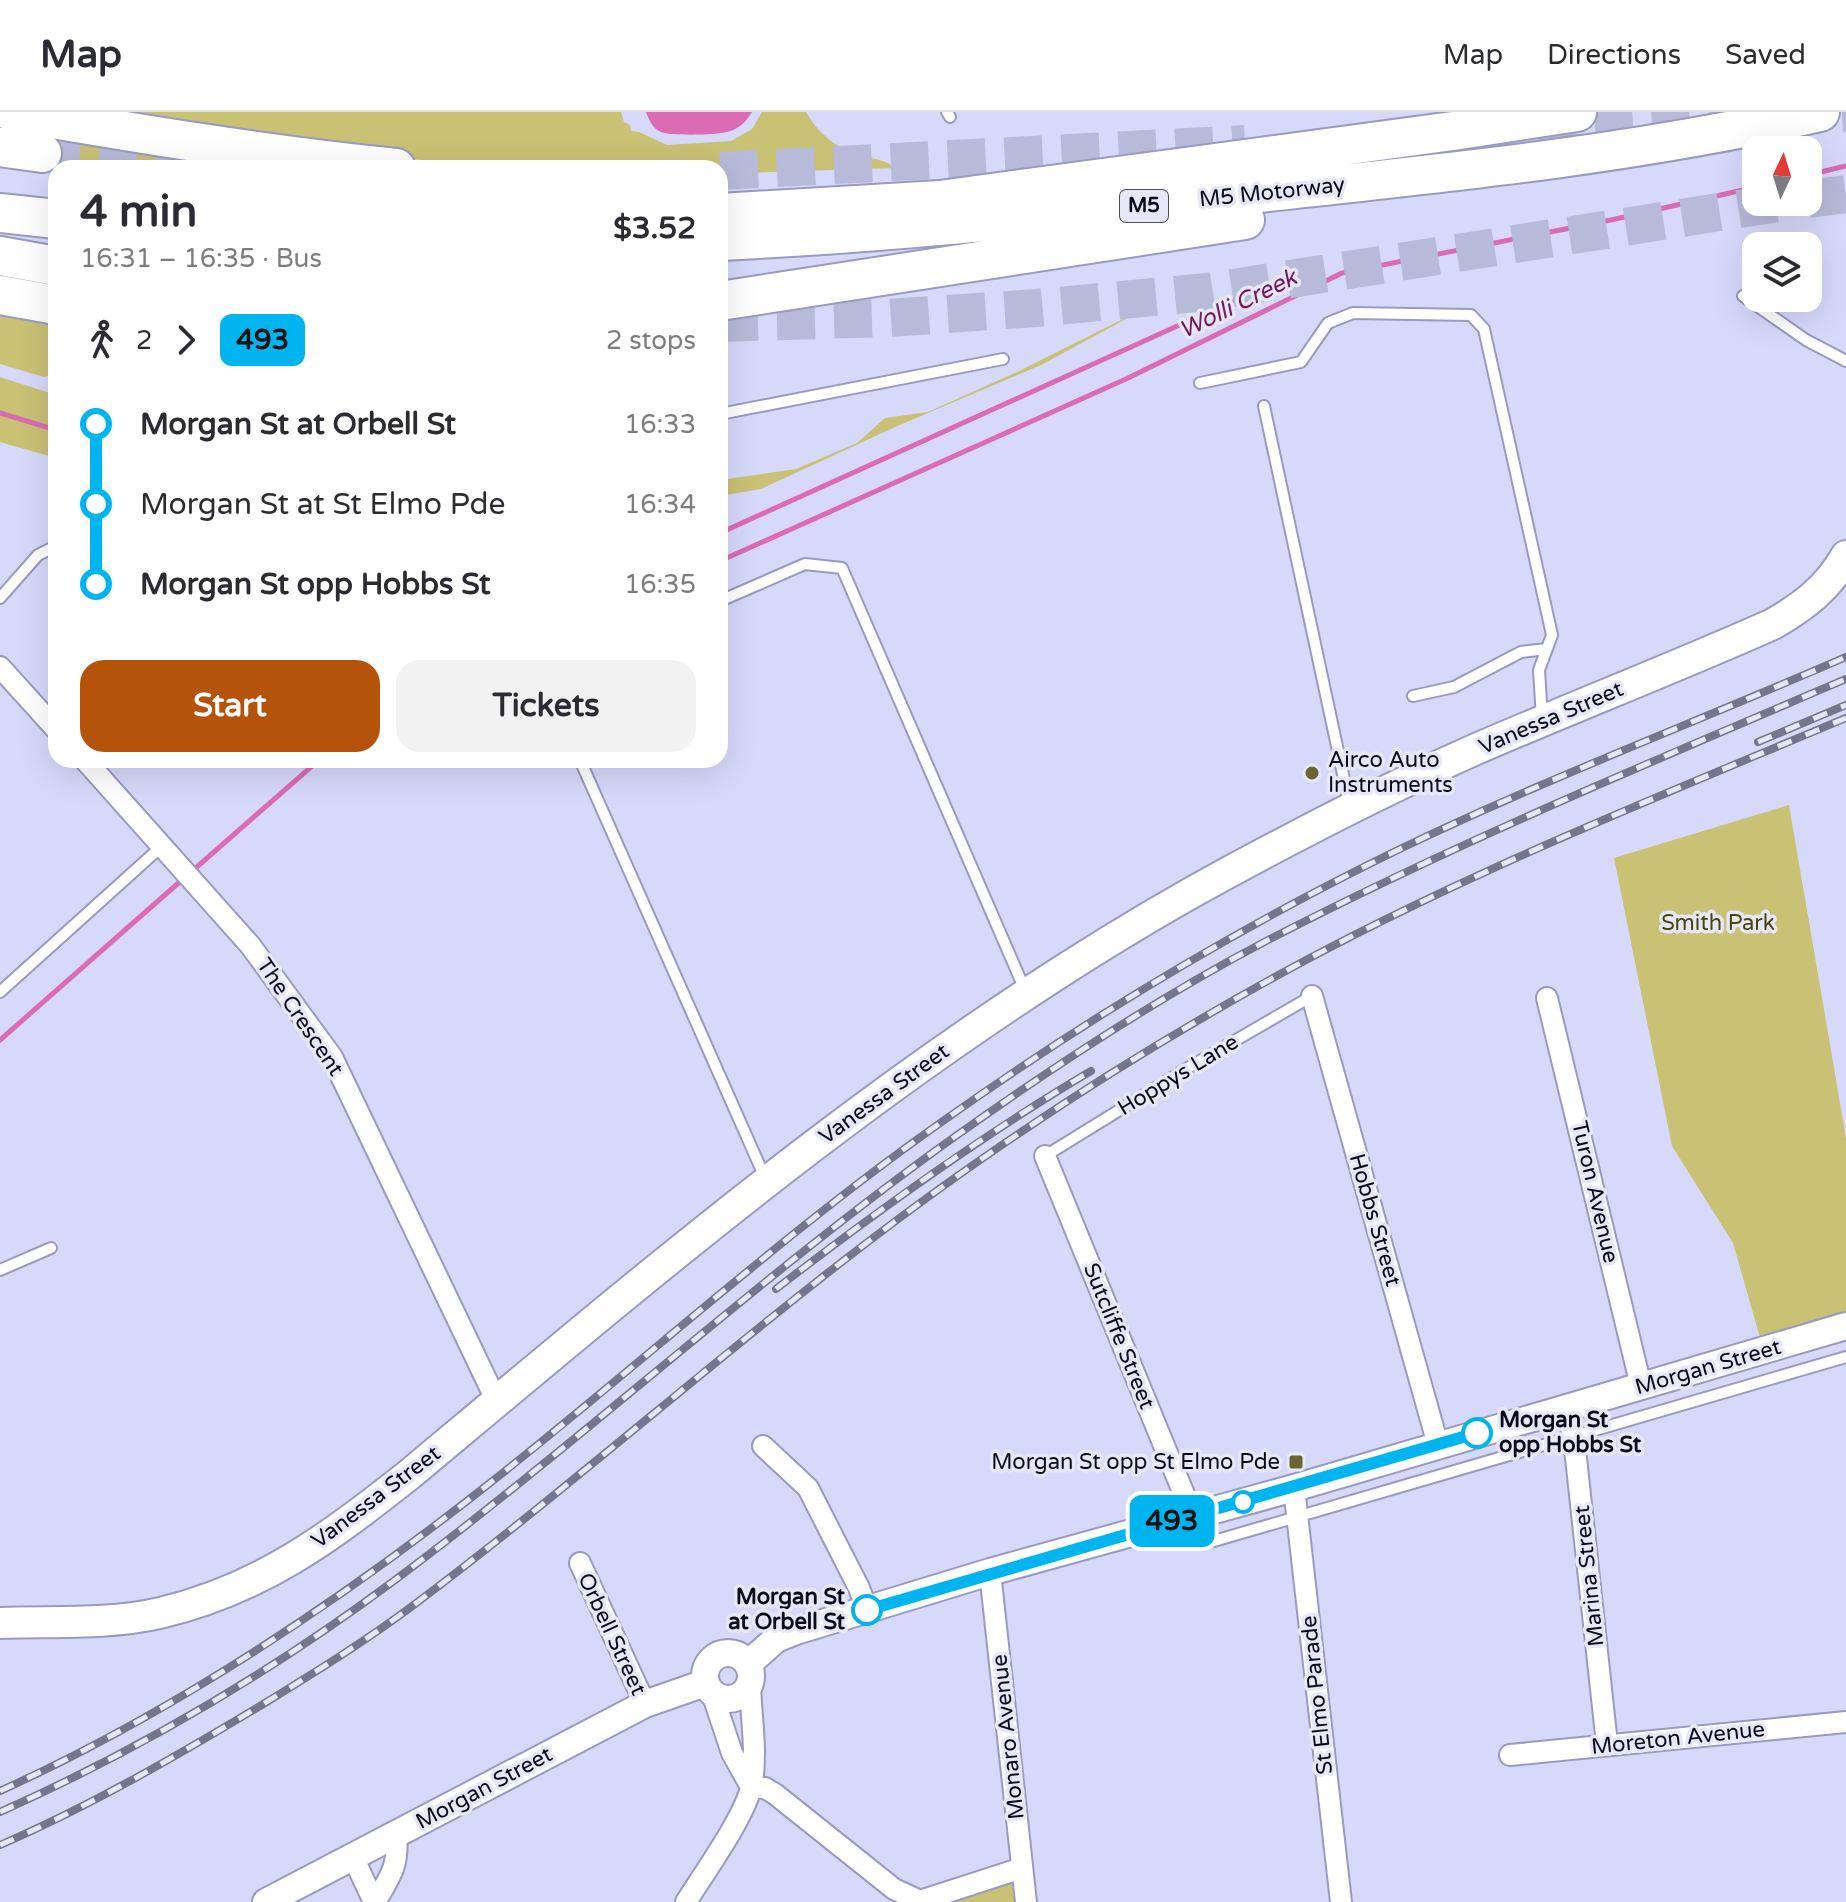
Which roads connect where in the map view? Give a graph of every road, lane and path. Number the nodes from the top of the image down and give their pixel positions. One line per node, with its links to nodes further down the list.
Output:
1 (12, 112): 8 (highway)
2 (1577, 112): 6 (highway, M5 Motorway / M5)
3 (1820, 112): 7 (highway, M5 Motorway / M5)
4 (0, 147): 5 (highway)
5 (42, 153)
6 (1280, 153): 10 (highway); 13 (highway, M5 Motorway / M5)
7 (1566, 159): 15 (highway, M5 Motorway / M5); 19 (highway)
8 (315, 160)
9 (0, 187): 11 (highway)
10 (728, 187)
11 (48, 192)
12 (0, 213): 14 (highway)
13 (728, 213)
14 (48, 218)
15 (728, 240)
16 (0, 256): 17 (highway)
17 (48, 265)
18 (0, 295): 20 (highway)
19 (728, 300)
20 (48, 304)
21 (1766, 312): 23 (lane)
22 (1003, 359): 26 (lane)
23 (1846, 361)
24 (1200, 383): 31 (lane)
25 (1264, 406): 38 (lane)
26 (728, 412)
27 (48, 550): 29 (lane)
28 (1846, 556): 35 (main road, Vanessa Street)
29 (0, 598)
30 (728, 598): 41 (lane)
31 (1546, 649): 33 (lane); 35 (lane)
32 (0, 667): 34 (street)
33 (1413, 696)
34 (48, 720)
35 (1543, 721): 38 (main road, Vanessa Street)
36 (92, 768): 39 (street, The Crescent)
37 (584, 768): 45 (lane)
38 (1350, 808): 41 (main road, Vanessa Street)
39 (162, 845): 40 (lane); 51 (street, The Crescent)
40 (0, 992)
41 (1027, 994): 45 (main road, Vanessa Street)
42 (1312, 996): 44 (lane, Hoppys Lane); 54 (street, Hobbs Street)
43 (1547, 998): 50 (street, Turon Avenue)
44 (1045, 1156): 57 (street, Sutcliffe Street)
45 (767, 1182): 51 (main road, Vanessa Street)
46 (51, 1248): 47 (lane)
47 (0, 1270)
48 (1846, 1326): 50 (street, Morgan Street)
49 (1846, 1357): 53 (lane)
50 (1641, 1386): 52 (street, Morgan Street)
51 (497, 1402): 62 (main road, Vanessa Street)
52 (1568, 1408): 53 (street, Marina Street); 54 (street, Morgan Street)
53 (1574, 1436): 58 (lane); 67 (street, Marina Street)
54 (1438, 1445): 56 (street, Morgan Street)
55 (763, 1446): 61 (street)
56 (1294, 1488): 57 (street, Morgan Street); 58 (street, St Elmo Parade)
57 (1193, 1516): 58 (lane); 60 (street, Morgan Street)
58 (1298, 1517): 78 (street, St Elmo Parade)
59 (580, 1563): 65 (street, Orbell Street)
60 (990, 1572): 61 (street, Morgan Street); 72 (street, Monaro Avenue)
61 (867, 1610): 63 (street, Morgan Street)
62 (0, 1623)
63 (749, 1674): 64 (street); 64 (street); 69 (street)
64 (708, 1688): 65 (street, Morgan Street); 69 (street)
65 (645, 1704): 70 (street, Morgan Street)
66 (1846, 1722): 67 (street, Moreton Avenue)
67 (1607, 1744): 68 (street, Moreton Avenue)
68 (1510, 1755)
69 (751, 1787): 73 (street); 76 (street)
70 (396, 1834): 71 (street, Morgan Street); 75 (street)
71 (353, 1857): 74 (street, Morgan Street); 75 (street)
72 (1022, 1868): 73 (street); 77 (street, Monaro Avenue)
73 (920, 1901)
74 (266, 1902)
75 (375, 1902)
76 (686, 1902)
77 (1026, 1902)
78 (1341, 1902)

